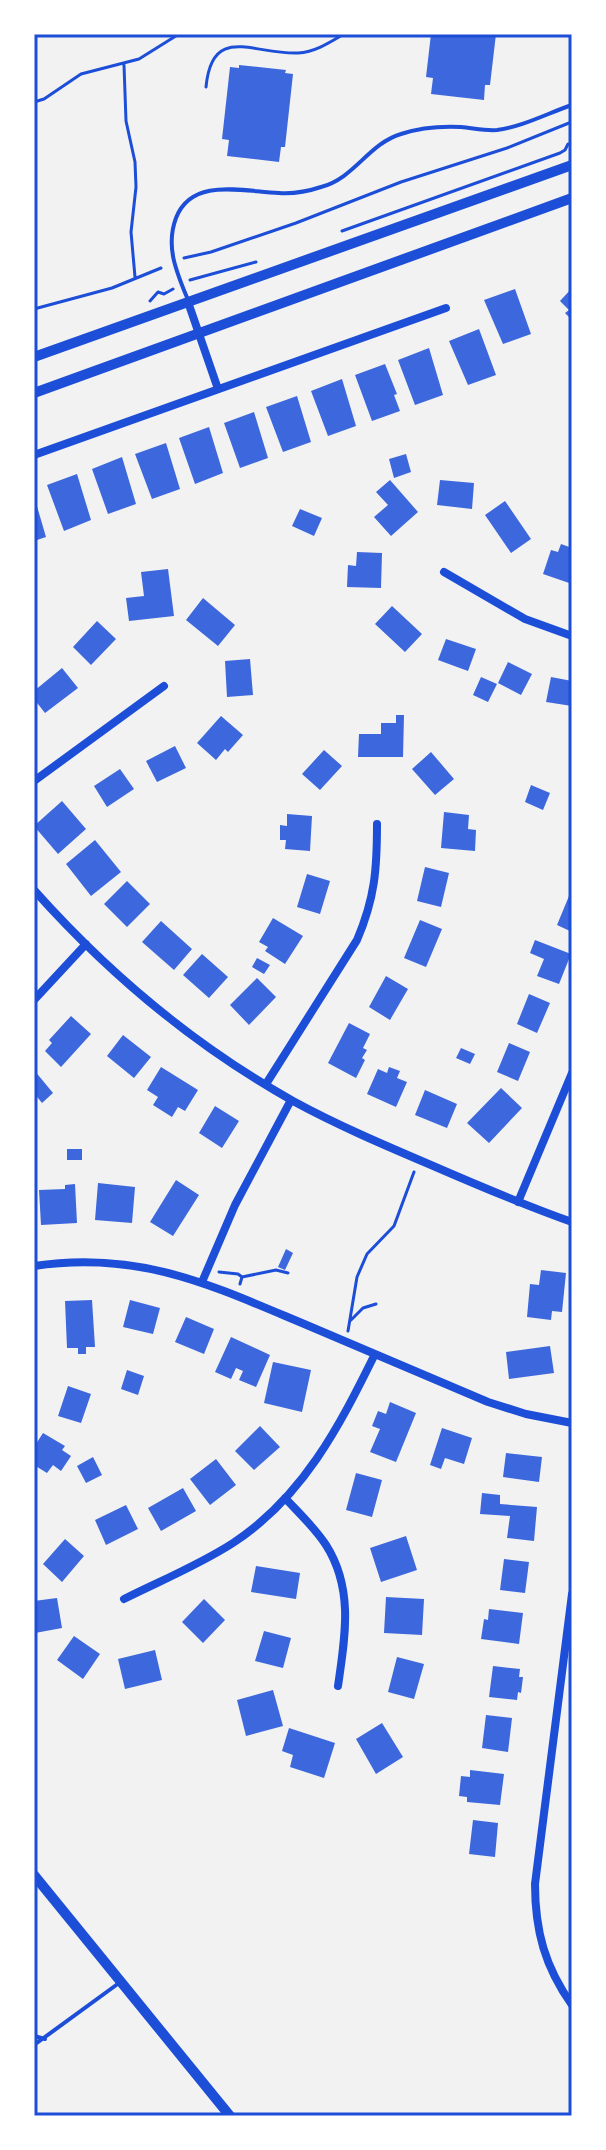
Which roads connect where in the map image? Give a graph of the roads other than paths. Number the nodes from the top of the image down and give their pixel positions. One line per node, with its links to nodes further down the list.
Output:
1 (572, 105): 4 (lane)
2 (572, 165): 4 (street)
3 (572, 198): 6 (street)
4 (188, 302): 6 (street); 7 (street)
5 (446, 308): 8 (street)
6 (199, 334): 8 (street); 9 (street)
7 (34, 357)
8 (218, 389): 10 (street)
9 (34, 393)
10 (34, 455)
11 (444, 572): 12 (street)
12 (572, 636)
13 (164, 686): 14 (street)
14 (34, 781)
15 (377, 824): 20 (street)
16 (34, 890): 17 (street)
17 (86, 944): 18 (street); 20 (street)
18 (34, 1000)
19 (572, 1073): 22 (street)
20 (266, 1084): 21 (street)
21 (291, 1100): 22 (street); 25 (street)
22 (518, 1202): 23 (street)
23 (572, 1222)
24 (34, 1266): 25 (street)
25 (202, 1282): 26 (street)
26 (375, 1354): 27 (street); 28 (street)
27 (572, 1423)
28 (285, 1498): 30 (street); 31 (street)
29 (572, 1597): 34 (street)
30 (124, 1599)
31 (338, 1686)
32 (34, 1875): 33 (street)
33 (121, 1982): 36 (lane); 38 (street)
34 (572, 2005)
35 (34, 2036): 36 (lane)
36 (45, 2039): 37 (lane)
37 (34, 2045)
38 (230, 2116)

